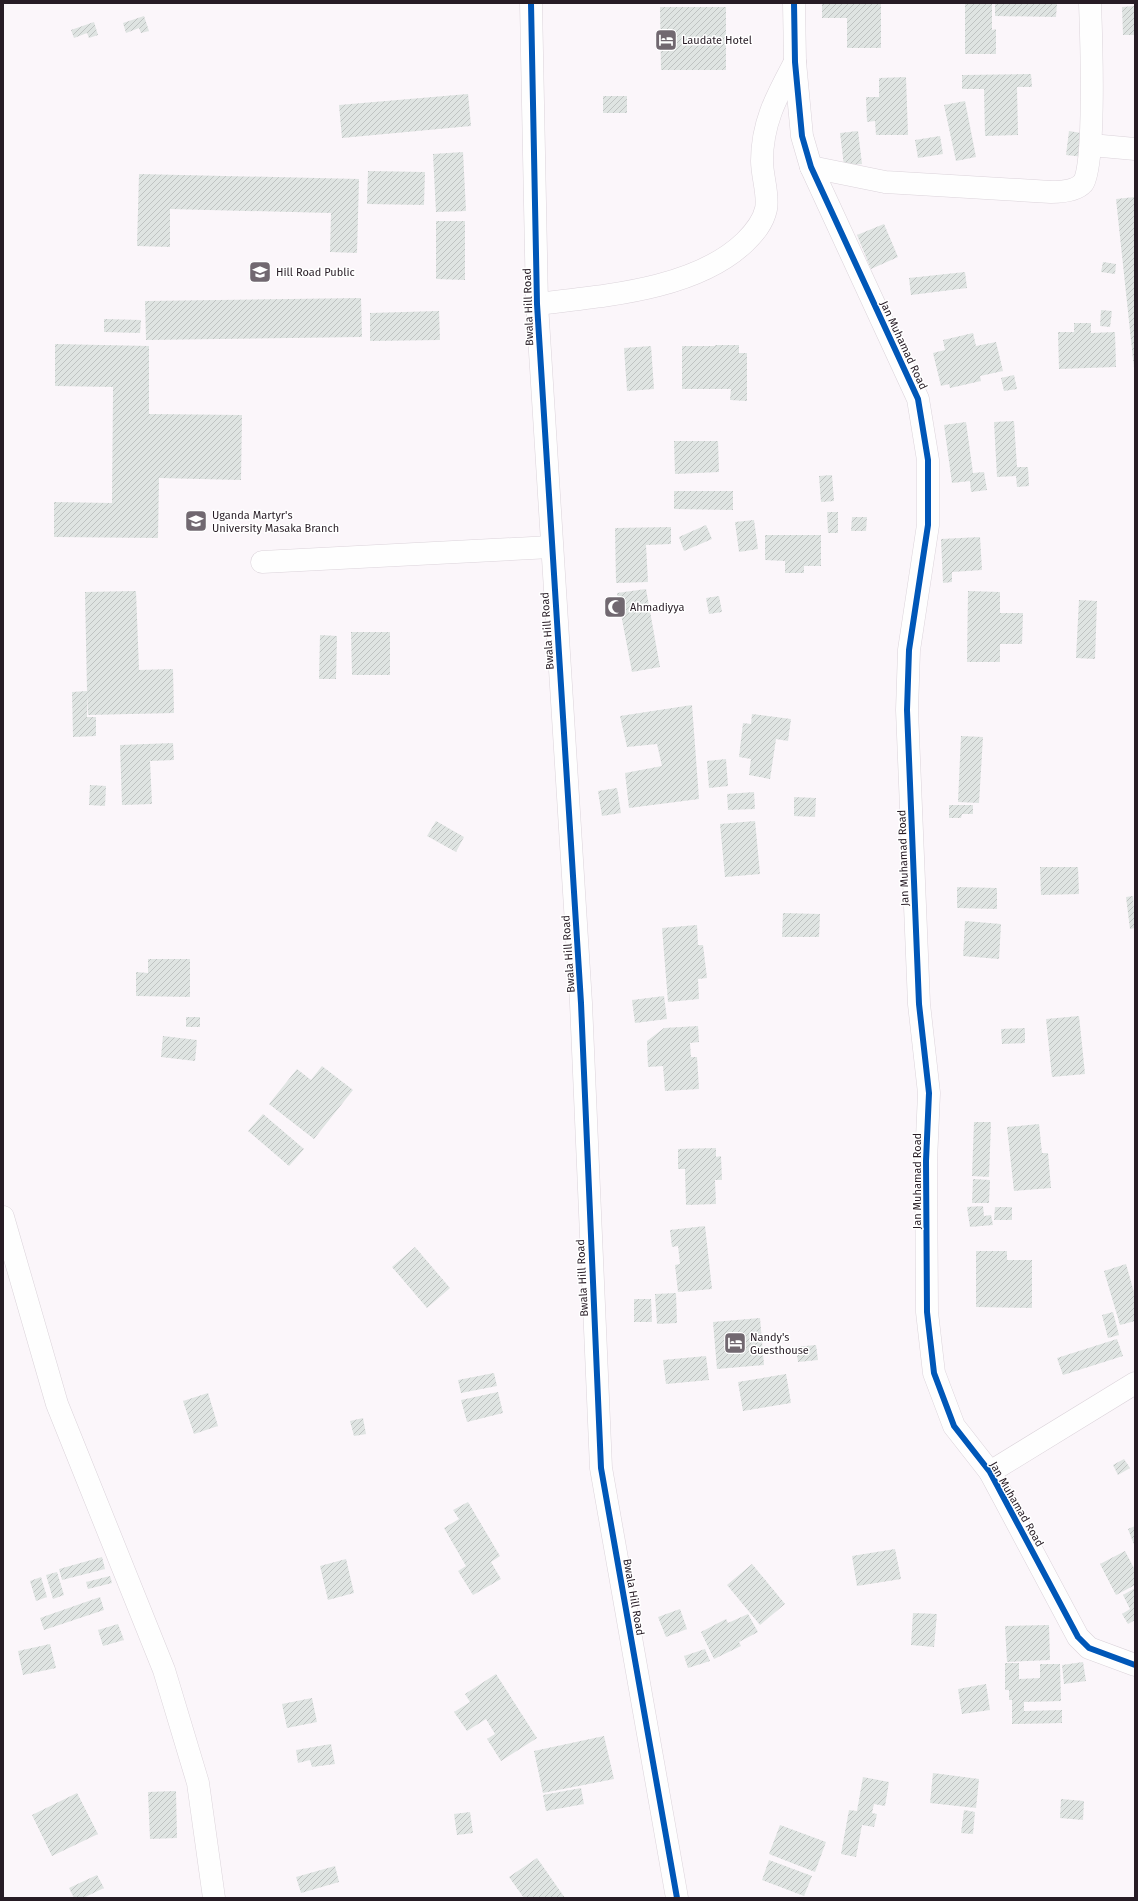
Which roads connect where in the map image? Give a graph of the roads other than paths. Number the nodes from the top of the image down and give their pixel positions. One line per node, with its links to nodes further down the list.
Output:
1 (530, 3): 8 (street, Bwala Hill Road)
2 (794, 3): 4 (street, Jan Muhamad Road)
3 (1090, 3): 5 (street)
4 (795, 62): 7 (street, Jan Muhamad Road); 8 (street)
5 (1091, 144): 6 (street); 7 (street)
6 (1135, 149)
7 (811, 168): 13 (street, Jan Muhamad Road)
8 (537, 304): 9 (street, Bwala Hill Road)
9 (551, 547): 10 (street); 16 (street, Bwala Hill Road)
10 (262, 562)
11 (3, 1217): 15 (street)
12 (1135, 1383): 13 (street)
13 (990, 1472): 14 (street, Jan Muhamad Road)
14 (1135, 1665)
15 (214, 1898)
16 (677, 1898)

